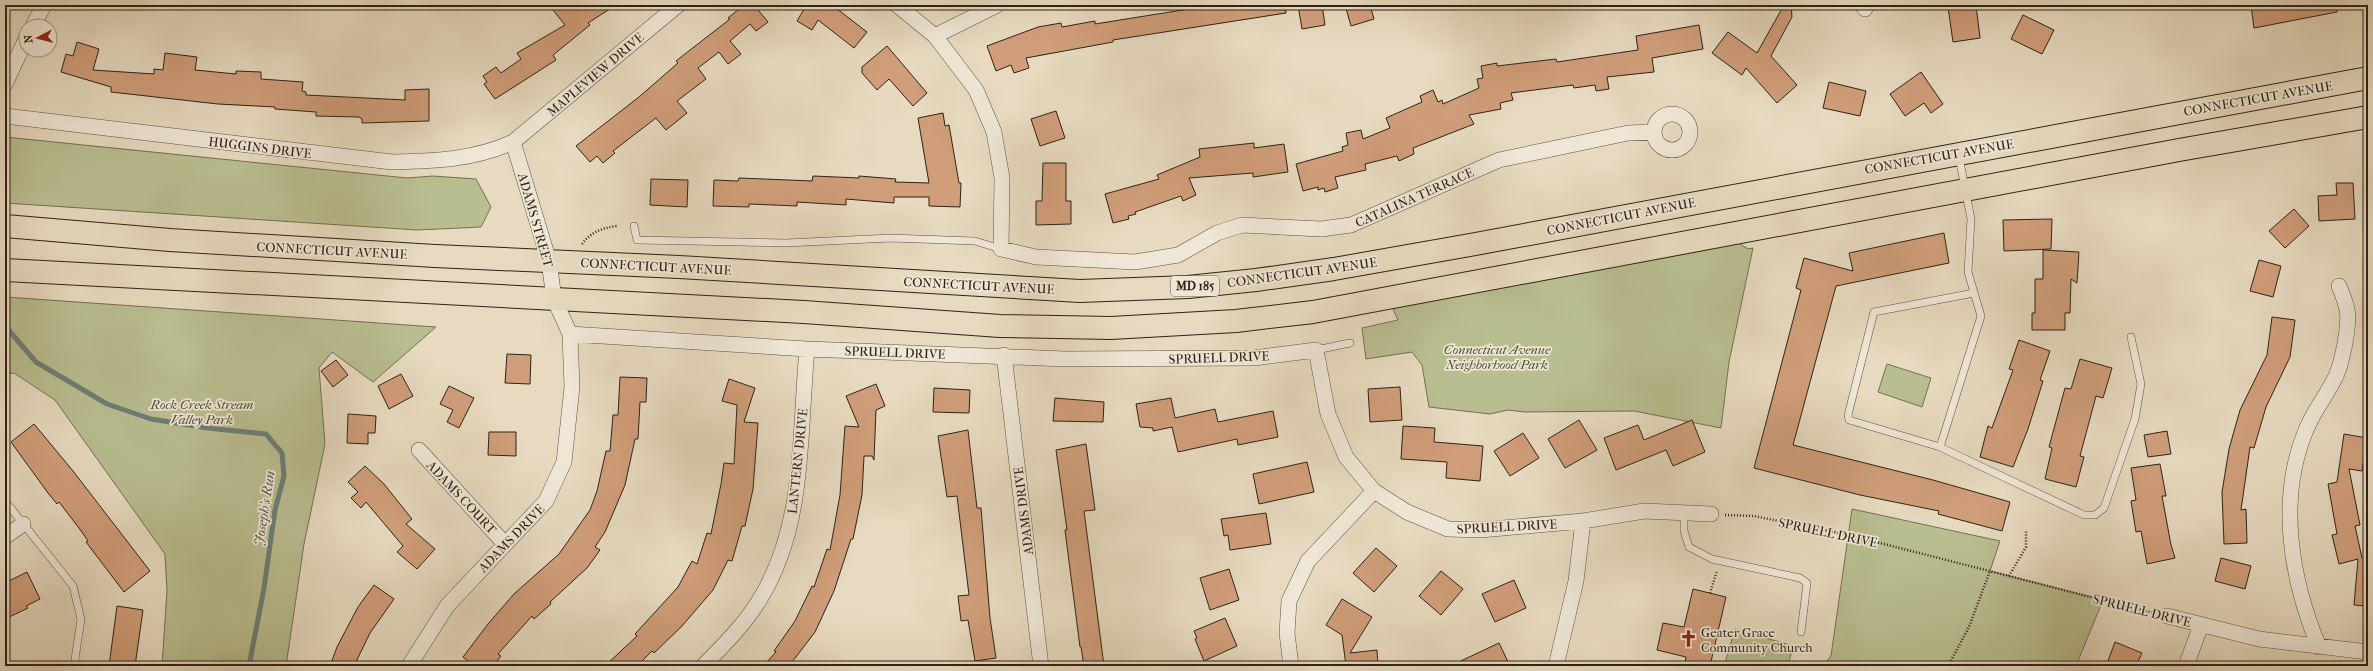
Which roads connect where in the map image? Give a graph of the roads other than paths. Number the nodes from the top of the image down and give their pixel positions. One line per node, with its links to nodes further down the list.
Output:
1 (44, 5): 5 (street)
2 (678, 5): 13 (street, MAPLEVIEW DRIVE)
3 (897, 5): 6 (street)
4 (997, 5): 6 (street)
5 (37, 18)
6 (935, 36): 18 (street)
7 (18, 56): 9 (street)
8 (2368, 78): 14 (main road, CONNECTICUT AVENUE / MD 185)
9 (5, 84)
10 (5, 116): 13 (street, HUGGINS DRIVE)
11 (2368, 117): 15 (main road)
12 (1654, 132): 18 (street, CATALINA TERRACE)
13 (513, 142): 19 (street, ADAMS STREET)
14 (1958, 153): 15 (lane); 19 (main road, CONNECTICUT AVENUE / MD 185)
15 (1965, 189): 22 (lane); 23 (main road)
16 (5, 226): 19 (main road, CONNECTICUT AVENUE / MD 185)
17 (634, 226): 18 (lane)
18 (1001, 249)
19 (549, 261): 23 (street, ADAMS STREET)
20 (5, 270): 23 (main road)
21 (2339, 286): 43 (street)
22 (1974, 293): 30 (lane); 30 (lane)
23 (554, 299): 24 (street, ADAMS DRIVE)
24 (570, 334): 27 (street, SPRUELL DRIVE); 39 (street, ADAMS DRIVE)
25 (2131, 337): 30 (lane)
26 (1350, 343): 28 (lane)
27 (807, 349): 29 (street, SPRUELL DRIVE); 47 (street, LANTERN DRIVE)
28 (1316, 350): 29 (street, SPRUELL DRIVE); 32 (street, SPRUELL DRIVE)
29 (1004, 355): 48 (street, ADAMS DRIVE)
30 (1940, 447)
31 (419, 450): 39 (street, ADAMS COURT)
32 (1374, 491): 36 (street, SPRUELL DRIVE); 49 (street)
33 (5, 501): 37 (lane)
34 (1684, 513): 35 (street, SPRUELL DRIVE); 36 (street, SPRUELL DRIVE); 42 (lane)
35 (1711, 514)
36 (1583, 521): 50 (street)
37 (23, 524): 38 (street); 45 (lane)
38 (5, 537)
39 (504, 543): 46 (street, ADAMS DRIVE)
40 (2167, 616): 41 (street, SPRUELL DRIVE)
41 (2201, 625): 43 (street, SPRUELL DRIVE); 51 (street)
42 (1801, 632)
43 (2319, 647): 44 (street, SPRUELL DRIVE)
44 (2368, 652)
45 (74, 666)
46 (409, 666)
47 (703, 666)
48 (1041, 666)
49 (1291, 666)
50 (1556, 666)
51 (2186, 666)

